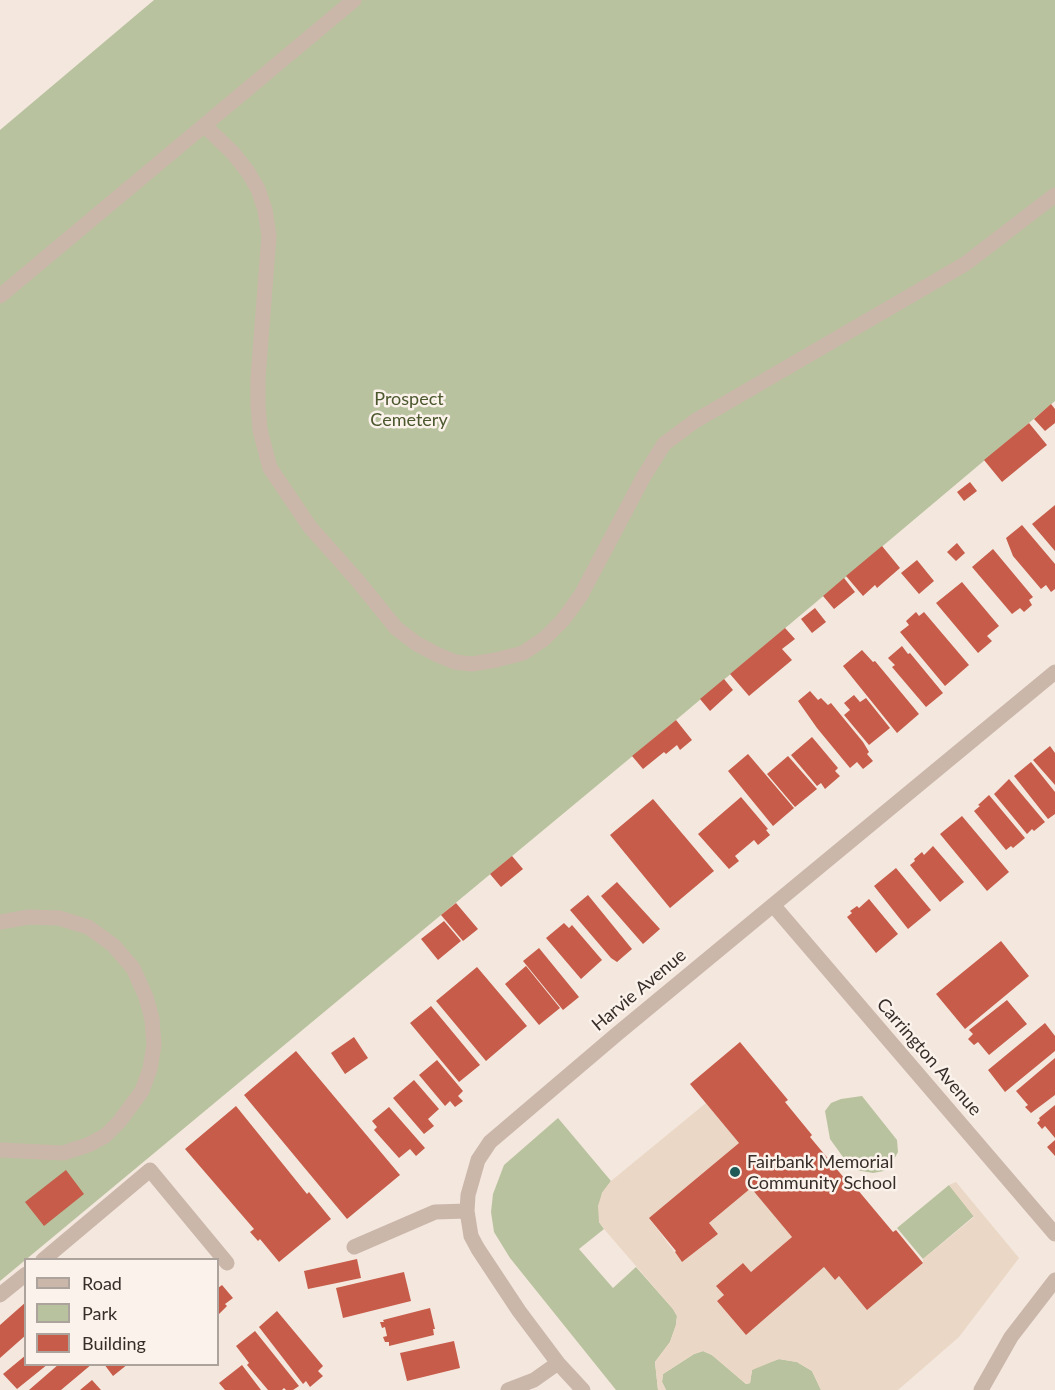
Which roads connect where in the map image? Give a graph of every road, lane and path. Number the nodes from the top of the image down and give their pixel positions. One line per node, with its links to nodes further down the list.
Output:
1 (354, 0): 2 (street)
2 (206, 126): 3 (street); 4 (street)
3 (1055, 195)
4 (0, 297)
5 (1055, 672): 6 (street, Harvie Avenue)
6 (773, 905): 9 (street, Harvie Avenue); 10 (street, Carrington Avenue)
7 (0, 922): 8 (street)
8 (0, 1150)
9 (467, 1211): 11 (street); 17 (street, Harvie Avenue)
10 (1055, 1234)
11 (354, 1247)
12 (45, 1258): 13 (street)
13 (227, 1263)
14 (24, 1276): 16 (street)
15 (1055, 1280): 20 (street)
16 (0, 1295)
17 (558, 1363): 18 (street); 19 (street, Harvie Avenue)
18 (508, 1390)
19 (583, 1390)
20 (981, 1390)

